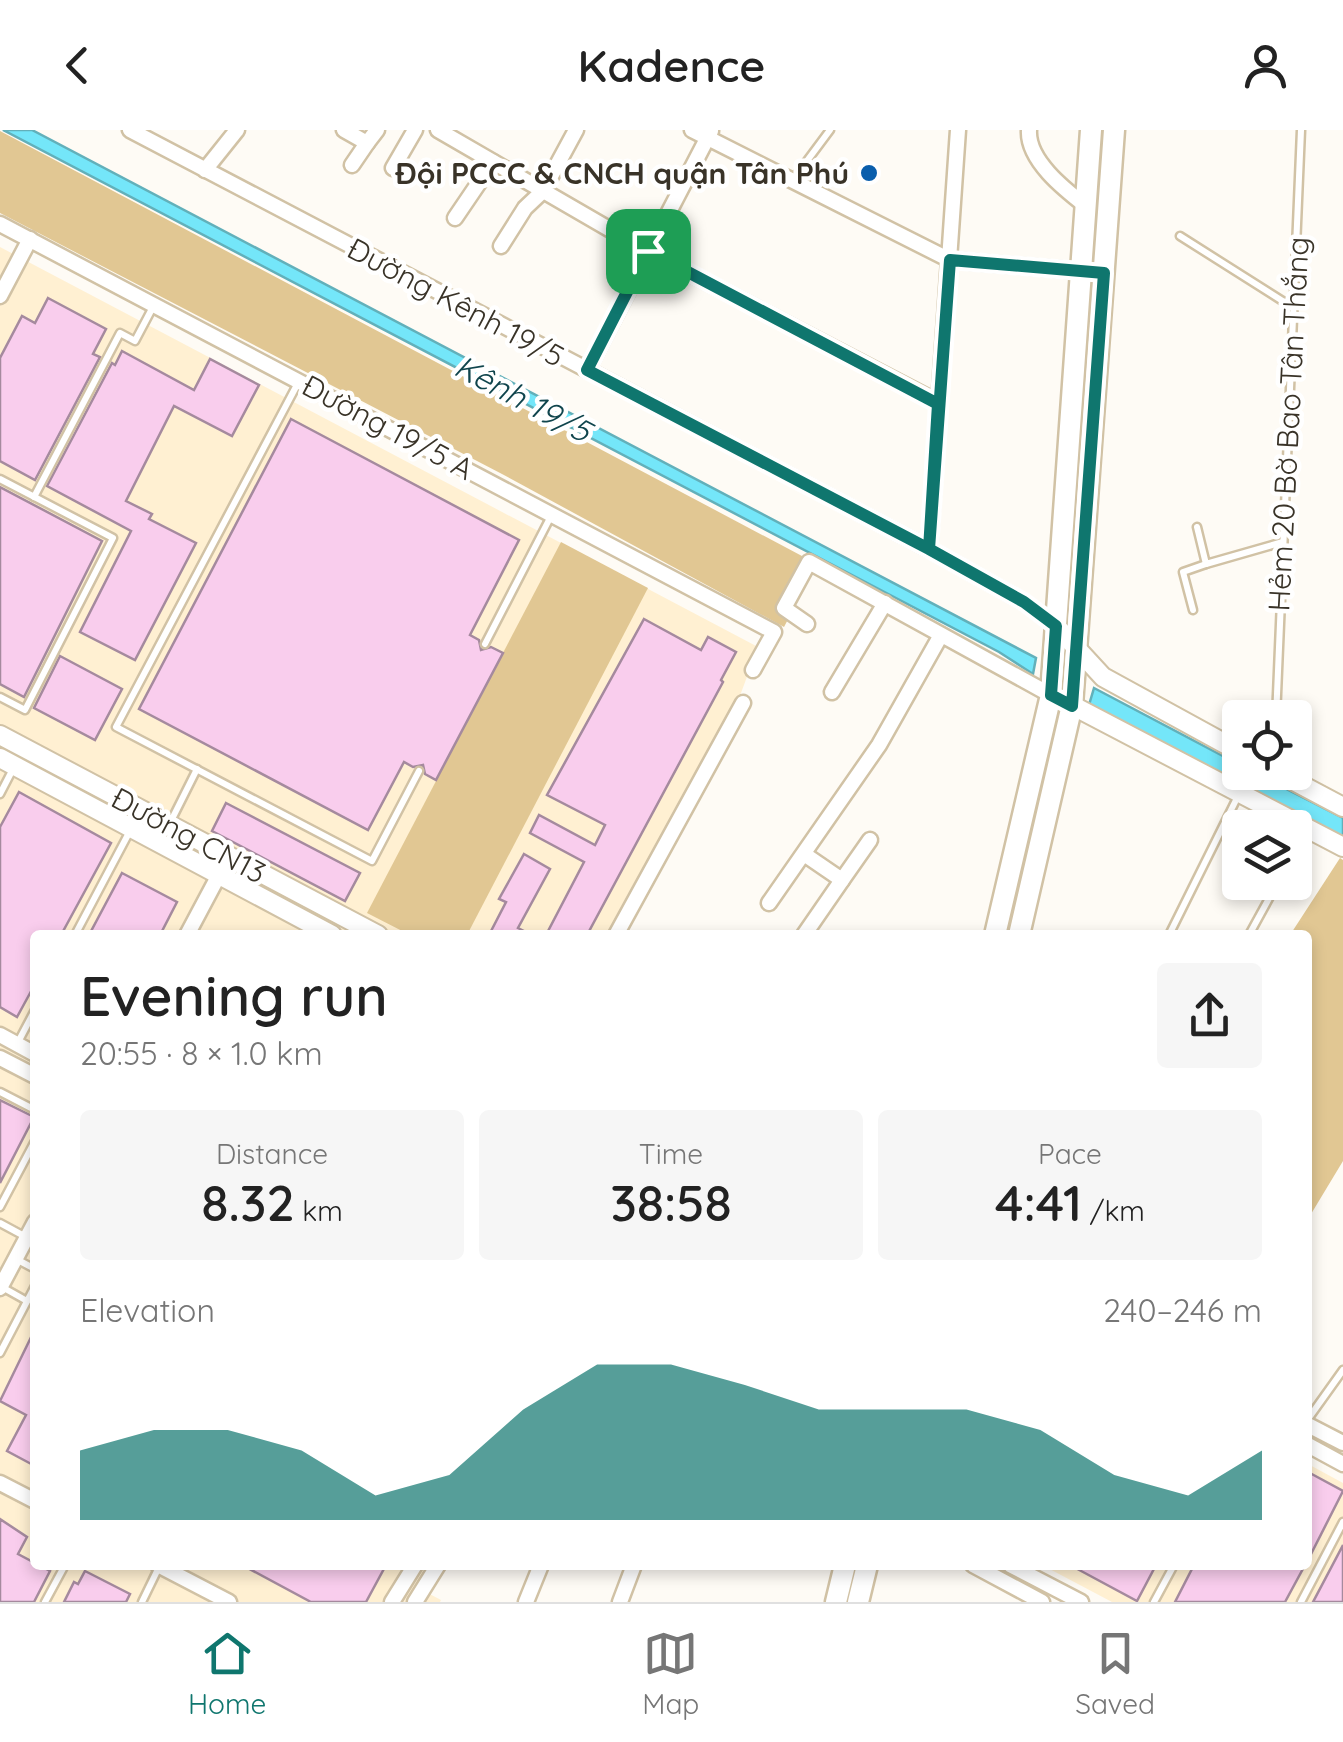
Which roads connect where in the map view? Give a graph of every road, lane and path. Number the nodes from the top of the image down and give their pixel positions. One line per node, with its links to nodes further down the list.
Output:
1 (130, 130): 20 (street, Đường Kênh 19/5)
2 (237, 130): 20 (street)
3 (344, 130): 16 (street)
4 (377, 130): 16 (street)
5 (415, 130): 19 (street)
6 (438, 130): 17 (street)
7 (575, 130): 22 (street)
8 (692, 130): 15 (street)
9 (830, 130): 21 (lane)
10 (958, 130): 30 (street)
11 (1029, 130): 23 (street)
12 (1091, 130): 23 (main road)
13 (1114, 130): 32 (main road)
14 (1301, 130): 35 (lane, Hẻm 20 Bờ Bao Tân Thắng)
15 (709, 134): 21 (street); 29 (street)
16 (367, 143): 18 (street)
17 (493, 162): 22 (street); 24 (street)
18 (352, 165)
19 (392, 168)
20 (205, 170): 36 (street, Đường Kênh 19/5)
21 (792, 181): 30 (street)
22 (544, 191): 28 (street); 29 (street)
23 (1086, 206): 31 (main road)
24 (455, 218)
25 (0, 224): 27 (street, Đường 19/5 A)
26 (1180, 236): 35 (lane)
27 (30, 239): 33 (street); 34 (street, Đường 19/5 A)
28 (501, 246)
29 (648, 251): 36 (street); 38 (street)
30 (950, 260): 31 (street); 38 (street)
31 (1081, 271): 32 (main road); 49 (main road)
32 (1104, 273): 52 (main road)
33 (0, 296)
34 (154, 304): 37 (street, Đường 19/5 A); 40 (lane)
35 (1293, 308): 43 (lane, Hẻm 20 Bờ Bao Tân Thắng)
36 (587, 370): 44 (street, Đường Kênh 19/5)
37 (299, 380): 41 (street, Đường 19/5 A); 63 (lane)
38 (938, 404): 44 (street)
39 (0, 479): 40 (lane)
40 (34, 497): 56 (lane)
41 (552, 515): 51 (lane); 53 (street, Đường 19/5 A)
42 (1196, 527): 45 (lane)
43 (1282, 542): 45 (lane); 57 (lane, Hẻm 20 Bờ Bao Tân Thắng)
44 (929, 549): 49 (street, Đường Kênh 19/5)
45 (1206, 564): 47 (lane)
46 (885, 603): 48 (street); 50 (street); 54 (street)
47 (1193, 610)
48 (806, 624)
49 (1056, 626): 52 (street, Đường Kênh 19/5); 55 (main road)
50 (942, 636): 55 (street); 75 (street)
51 (485, 644)
52 (1077, 648): 59 (main road); 61 (street, Đường Kênh 19/5)
53 (754, 670)
54 (832, 692)
55 (1051, 695): 59 (street); 87 (main road)
56 (0, 697)
57 (1277, 700)
58 (743, 703): 85 (street)
59 (1072, 706): 66 (street); 88 (main road)
60 (0, 735): 70 (street, Đường CN13)
61 (1222, 742)
62 (7, 762): 67 (lane); 71 (street, Đường CN13)
63 (197, 769): 64 (lane); 70 (lane)
64 (419, 771)
65 (1311, 790): 68 (street)
66 (1240, 793): 69 (street); 89 (lane)
67 (0, 794)
68 (1343, 807)
69 (1273, 810)
70 (169, 824): 76 (street, Đường CN13)
71 (132, 828): 77 (street, Đường CN13); 81 (lane)
72 (1312, 830): 74 (street)
73 (870, 840): 78 (street)
74 (1343, 847)
75 (804, 854): 78 (street); 80 (street)
76 (229, 856): 77 (street); 84 (street, Đường CN13)
77 (219, 875): 82 (street); 83 (street, Đường CN13)
78 (842, 880): 86 (street)
79 (1268, 900): 90 (lane)
80 (770, 903)
81 (78, 930)
82 (190, 930)
83 (323, 930)
84 (369, 930)
85 (619, 930)
86 (807, 930)
87 (996, 930)
88 (1021, 930)
89 (1171, 930)
90 (1252, 930)
91 (30, 1019): 93 (lane)
92 (0, 1035): 93 (street)
93 (17, 1044): 94 (street)
94 (30, 1051)
95 (0, 1058): 96 (street)
96 (30, 1073)
97 (0, 1092): 98 (lane)
98 (30, 1107)
99 (30, 1150): 100 (lane)
100 (0, 1207)
101 (0, 1223): 103 (lane)
102 (30, 1232): 103 (street)
103 (27, 1238): 104 (street)
104 (16, 1259): 105 (lane); 106 (street)
105 (30, 1266)
106 (0, 1287): 108 (lane)
107 (30, 1295): 108 (lane)
108 (27, 1301): 109 (lane)
109 (0, 1353)
110 (1343, 1370): 111 (lane)
111 (1312, 1416)
112 (1312, 1424): 113 (street)
113 (1343, 1443)
114 (1312, 1447): 115 (street)
115 (1343, 1464)
116 (0, 1483): 117 (street)
117 (30, 1498)
118 (1343, 1522): 143 (lane)
119 (61, 1570): 131 (lane)
120 (157, 1570): 132 (lane)
121 (168, 1570): 133 (street)
122 (412, 1570): 134 (street)
123 (435, 1570): 135 (street)
124 (539, 1570): 136 (street)
125 (632, 1570): 137 (street)
126 (844, 1570): 138 (main road)
127 (866, 1570): 139 (main road)
128 (982, 1570): 140 (street)
129 (1025, 1570): 141 (street)
130 (1171, 1570): 142 (lane)
131 (45, 1602)
132 (142, 1602)
133 (229, 1602)
134 (392, 1602)
135 (415, 1602)
136 (526, 1602)
137 (620, 1602)
138 (836, 1602)
139 (858, 1602)
140 (1042, 1602)
141 (1081, 1602)
142 (1154, 1602)
143 (1302, 1602)

